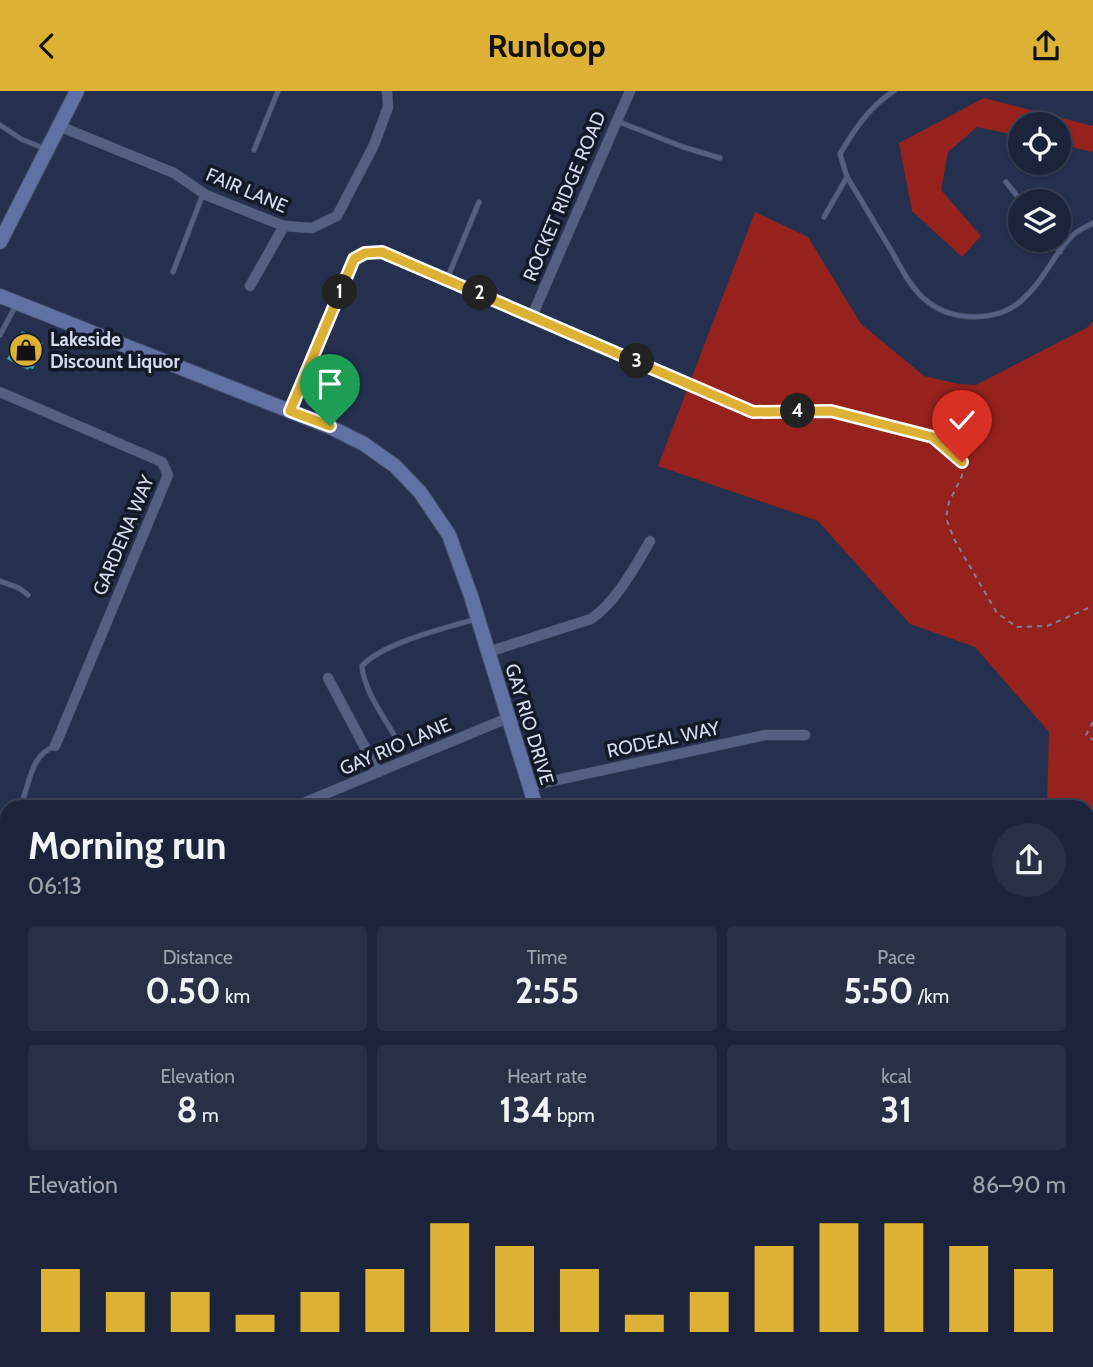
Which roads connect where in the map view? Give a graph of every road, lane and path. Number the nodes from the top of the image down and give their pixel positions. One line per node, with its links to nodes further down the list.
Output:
1 (77, 91): 8 (street)
2 (278, 91): 10 (lane)
3 (387, 91): 19 (street, FAIR LANE)
4 (630, 91): 6 (street, ROCKET RIDGE ROAD)
5 (894, 91): 12 (lane)
6 (616, 120): 11 (lane); 28 (street, ROCKET RIDGE ROAD)
7 (0, 125): 9 (lane)
8 (59, 126): 9 (street); 15 (street, FAIR LANE)
9 (47, 150): 21 (street)
10 (254, 150)
11 (720, 157)
12 (847, 177): 17 (lane); 22 (lane)
13 (1006, 182): 14 (lane)
14 (1012, 189)
15 (203, 193): 19 (street, FAIR LANE); 23 (lane)
16 (479, 202): 24 (lane)
17 (824, 217)
18 (1093, 223): 20 (lane)
19 (284, 226): 25 (street)
20 (1071, 237)
21 (0, 242)
22 (1060, 252)
23 (173, 272)
24 (447, 280): 28 (street); 32 (street)
25 (250, 286)
26 (0, 296): 27 (street, GAY RIO DRIVE)
27 (17, 303): 29 (lane); 32 (street, GAY RIO DRIVE)
28 (532, 316): 30 (street)
29 (0, 335)
30 (682, 380): 36 (path)
31 (0, 392): 45 (street, GARDENA WAY)
32 (290, 411): 37 (street, GAY RIO DRIVE)
33 (650, 541): 38 (street, GAY RIO DRIVE)
34 (0, 581): 35 (lane)
35 (28, 595)
36 (1093, 606)
37 (477, 619): 38 (street, GAY RIO DRIVE); 42 (lane)
38 (488, 652): 40 (street, GAY RIO DRIVE)
39 (328, 678): 46 (street)
40 (510, 717): 46 (street, GAY RIO LANE); 47 (street, GAY RIO DRIVE)
41 (1093, 722): 44 (path)
42 (394, 735)
43 (805, 735): 47 (street, RODEAL WAY)
44 (1093, 740)
45 (55, 746): 48 (lane)
46 (378, 772): 49 (street, GAY RIO LANE)
47 (529, 786): 50 (street, GAY RIO DRIVE)
48 (23, 799)
49 (311, 800)
50 (534, 800)

